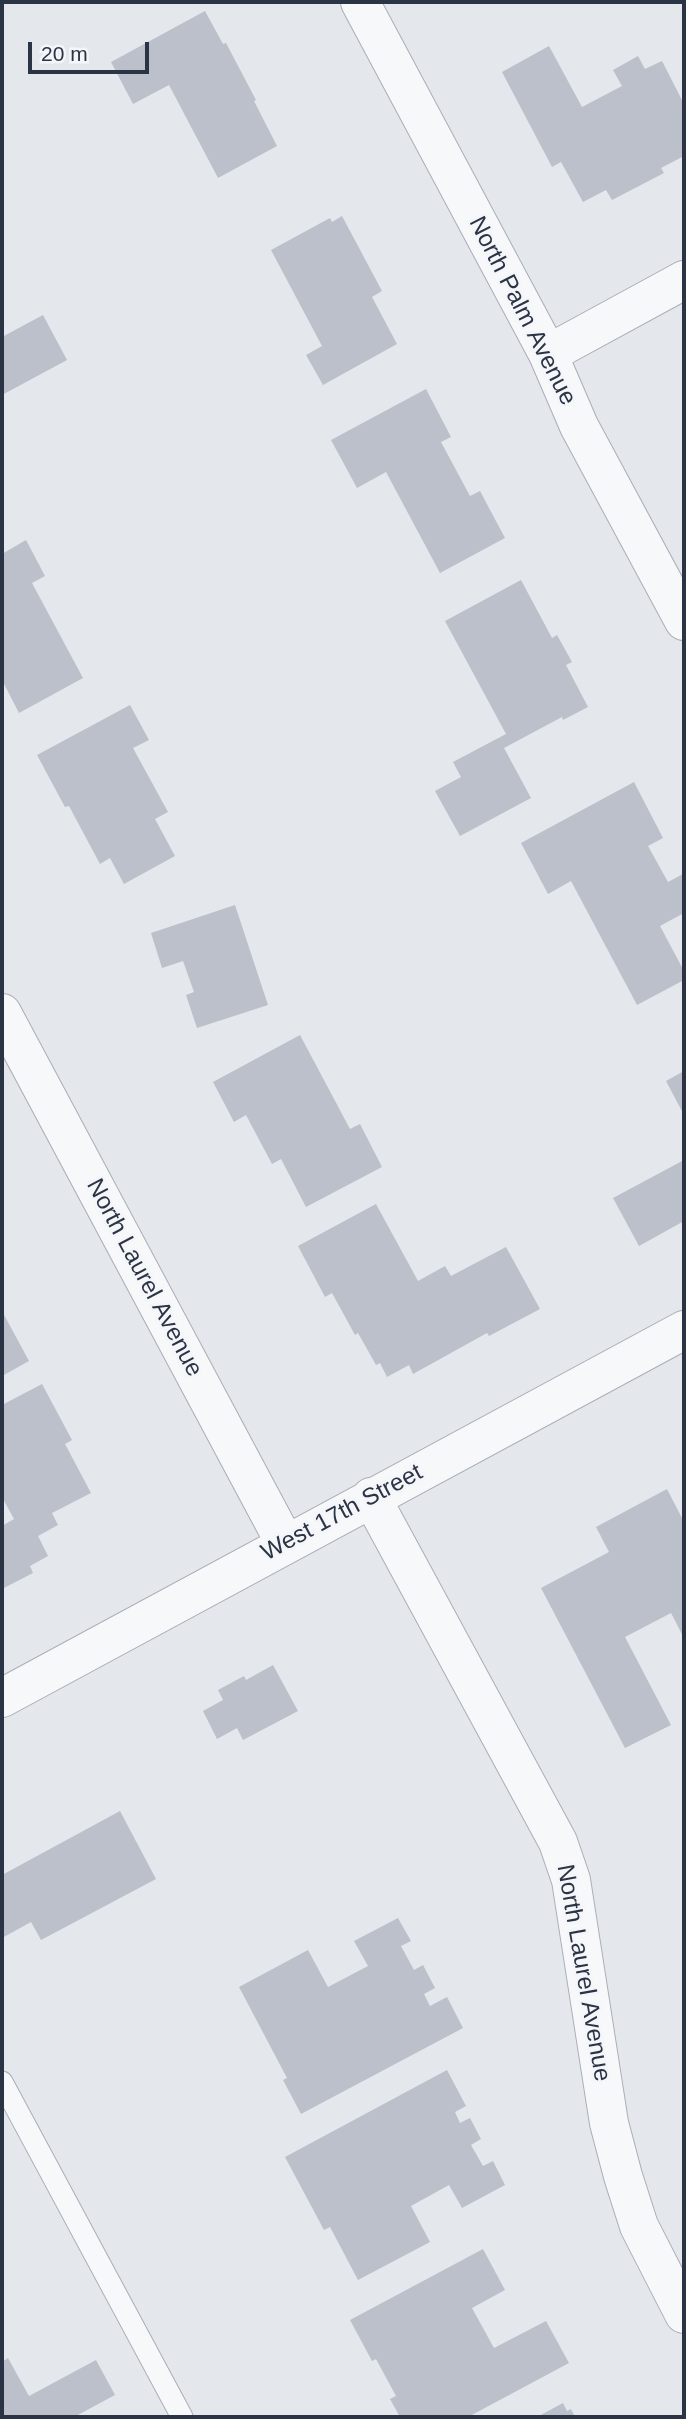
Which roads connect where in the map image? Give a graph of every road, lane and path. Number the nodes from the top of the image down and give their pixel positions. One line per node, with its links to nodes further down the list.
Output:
1 (360, 2): 3 (street, North Palm Avenue)
2 (684, 280): 3 (street)
3 (548, 354): 4 (street, North Palm Avenue)
4 (684, 621)
5 (2, 1013): 8 (street, North Laurel Avenue)
6 (684, 1330): 7 (street, West 17th Street)
7 (371, 1497): 8 (street, West 17th Street); 11 (street, North Laurel Avenue)
8 (285, 1543): 9 (street, West 17th Street)
9 (2, 1698)
10 (2, 2082): 12 (lane)
11 (684, 2314)
12 (182, 2417)

